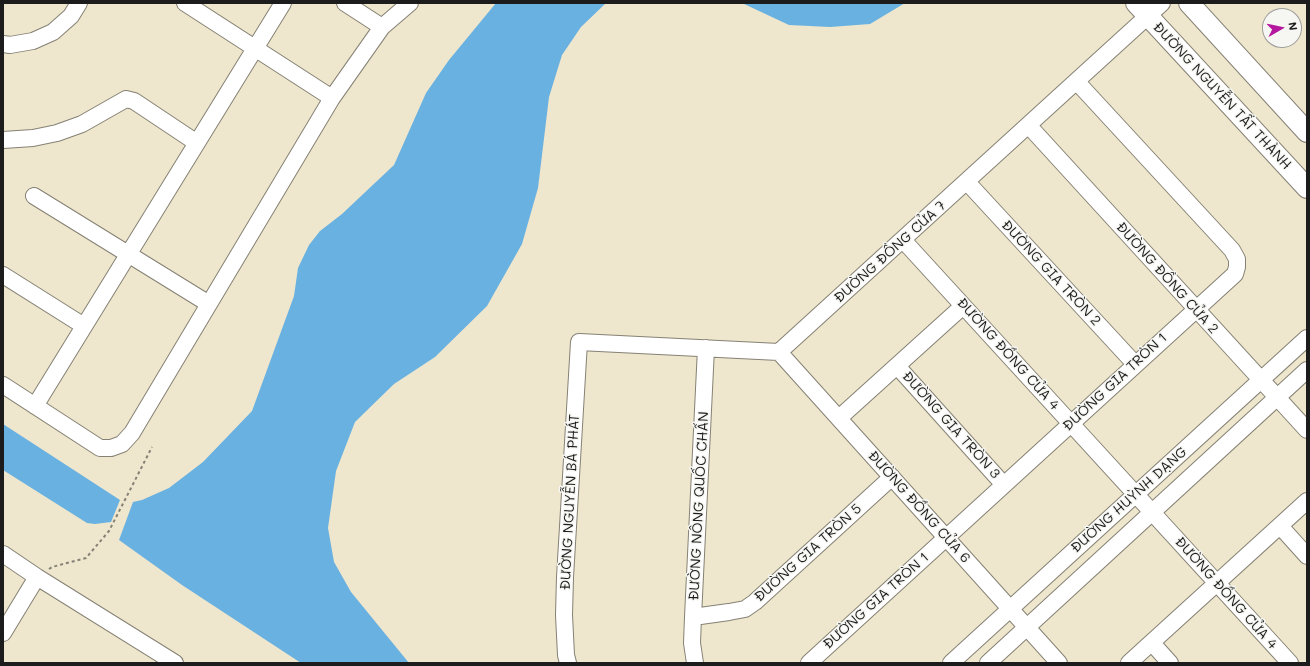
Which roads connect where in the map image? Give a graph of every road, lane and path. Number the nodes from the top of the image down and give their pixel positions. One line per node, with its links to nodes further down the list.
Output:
1 (79, 3): 10 (street)
2 (185, 3): 11 (street)
3 (283, 3): 11 (street)
4 (345, 3): 9 (street)
5 (399, 3): 9 (street)
6 (410, 3): 9 (street)
7 (1189, 3): 15 (main road)
8 (1149, 8): 12 (street, ĐƯỜNG ĐỒNG CỬA 7); 19 (main road, ĐƯỜNG NGUYỄN TẤT THÀNH)
9 (387, 23): 13 (street)
10 (3, 44)
11 (255, 48): 13 (street); 17 (street)
12 (1077, 82): 14 (street, ĐƯỜNG ĐỒNG CỬA 7); 26 (street, ĐƯỜNG GIA TRÒN 1)
13 (332, 98): 24 (street)
14 (1029, 126): 18 (street, ĐƯỜNG ĐỒNG CỬA 7); 26 (street, ĐƯỜNG ĐỒNG CỬA 2)
15 (1307, 132)
16 (3, 140): 17 (street)
17 (197, 143): 22 (street)
18 (967, 182): 21 (street, ĐƯỜNG ĐỒNG CỬA 7); 31 (street, ĐƯỜNG GIA TRÒN 2)
19 (1307, 188)
20 (34, 196): 22 (street)
21 (903, 240): 25 (street, ĐƯỜNG ĐỒNG CỬA 4); 30 (street, ĐƯỜNG ĐỒNG CỬA 7)
22 (128, 254): 24 (street); 27 (street)
23 (3, 275): 27 (street)
24 (209, 304): 37 (street)
25 (964, 306): 32 (street); 39 (street, ĐƯỜNG ĐỒNG CỬA 4)
26 (1195, 309): 31 (street, ĐƯỜNG GIA TRÒN 1); 34 (street, ĐƯỜNG ĐỒNG CỬA 2)
27 (84, 326): 37 (street)
28 (1307, 338): 34 (street, ĐƯỜNG HUỲNH DẠNG)
29 (706, 348): 30 (street); 54 (street, ĐƯỜNG NÔNG QUỐC CHẤN); 59 (street, ĐƯỜNG NGUYỄN BÁ PHÁT)
30 (779, 352): 38 (street, ĐƯỜNG ĐỒNG CỬA 6)
31 (1135, 364): 39 (street, ĐƯỜNG GIA TRÒN 1)
32 (897, 366): 38 (street); 43 (street, ĐƯỜNG GIA TRÒN 3)
33 (1307, 370): 36 (street, ĐƯỜNG HUỲNH DẠNG)
34 (1260, 381): 36 (street, ĐƯỜNG ĐỒNG CỬA 2); 44 (street, ĐƯỜNG HUỲNH DẠNG)
35 (3, 385): 37 (street)
36 (1277, 398): 40 (street, ĐƯỜNG ĐỒNG CỬA 2); 46 (street, ĐƯỜNG HUỲNH DẠNG)
37 (35, 406)
38 (839, 418): 42 (street, ĐƯỜNG ĐỒNG CỬA 6)
39 (1071, 423): 43 (street, ĐƯỜNG GIA TRÒN 1); 44 (street, ĐƯỜNG ĐỒNG CỬA 4)
40 (1307, 430)
41 (152, 447): 51 (path)
42 (892, 477): 48 (street, ĐƯỜNG ĐỒNG CỬA 6); 54 (street, ĐƯỜNG GIA TRÒN 5)
43 (1004, 485): 48 (street, ĐƯỜNG GIA TRÒN 1)
44 (1136, 494): 46 (street, ĐƯỜNG ĐỒNG CỬA 4); 53 (street, ĐƯỜNG HUỲNH DẠNG)
45 (1307, 501): 47 (street)
46 (1152, 512): 52 (street, ĐƯỜNG ĐỒNG CỬA 4); 55 (street, ĐƯỜNG HUỲNH DẠNG)
47 (1280, 526): 50 (street); 52 (street)
48 (946, 537): 53 (street, ĐƯỜNG ĐỒNG CỬA 6); 61 (street, ĐƯỜNG GIA TRÒN 1)
49 (3, 554): 51 (street)
50 (1307, 556)
51 (37, 577): 56 (street); 58 (street)
52 (1217, 583): 57 (street); 67 (street, ĐƯỜNG ĐỒNG CỬA 4)
53 (1010, 609): 55 (street, ĐƯỜNG ĐỒNG CỬA 6); 62 (street, ĐƯỜNG HUỲNH DẠNG)
54 (693, 617): 60 (street, ĐƯỜNG NÔNG QUỐC CHẤN)
55 (1027, 627): 63 (street, ĐƯỜNG HUỲNH DẠNG); 64 (street, ĐƯỜNG ĐỒNG CỬA 6)
56 (3, 633)
57 (1152, 643): 65 (street); 66 (street)
58 (175, 663)
59 (568, 663)
60 (696, 663)
61 (809, 663)
62 (951, 663)
63 (988, 663)
64 (1059, 663)
65 (1129, 663)
66 (1170, 663)
67 (1290, 663)

